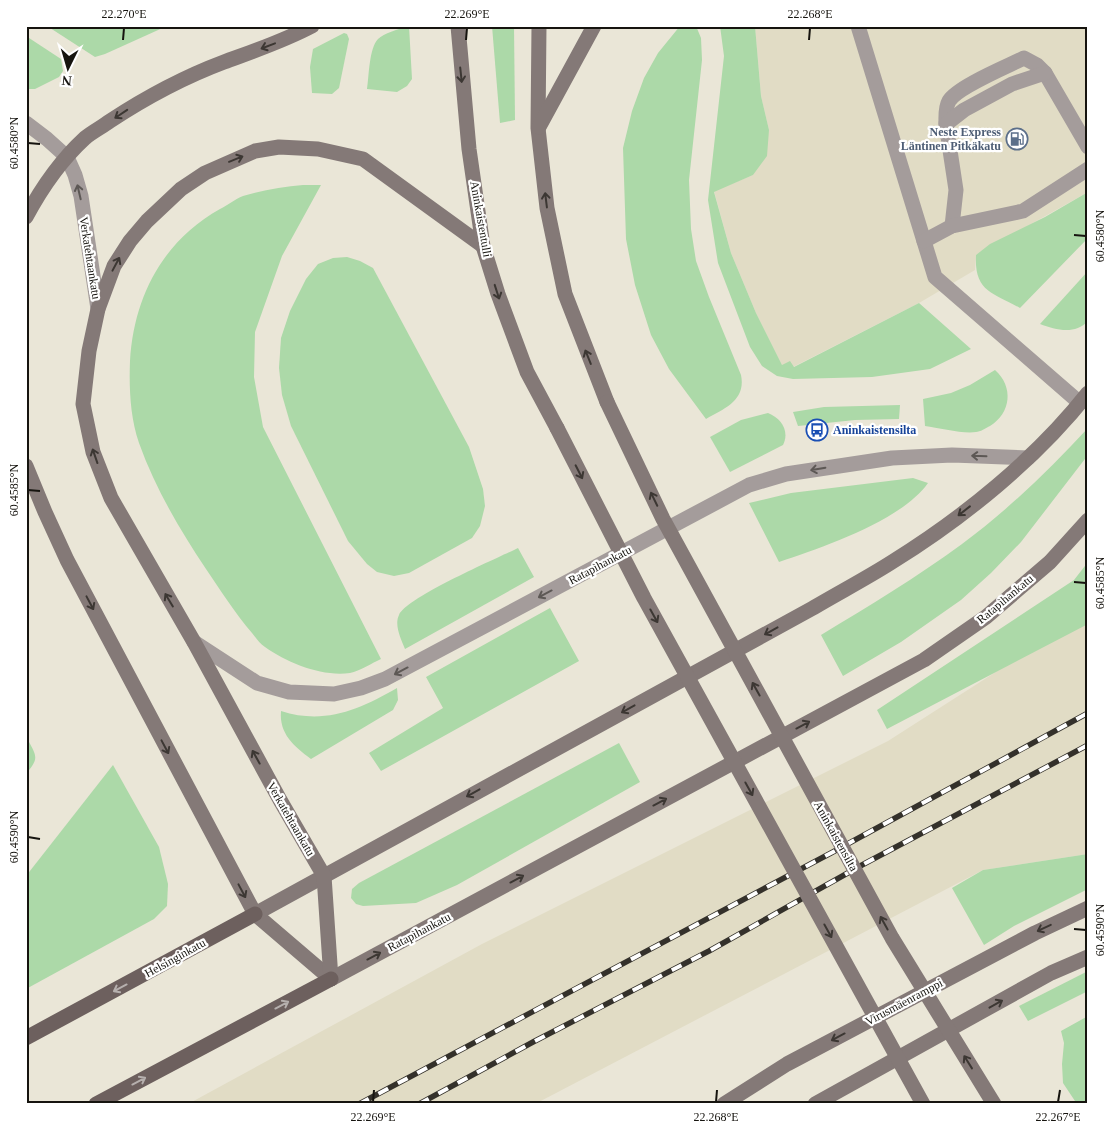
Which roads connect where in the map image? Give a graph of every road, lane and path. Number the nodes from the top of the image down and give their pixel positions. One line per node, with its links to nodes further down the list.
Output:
1 (312, 26): 11 (main road, one-way to 11)
2 (458, 26): 16 (main road, Aninkaistentulli, one-way to 16)
3 (539, 26): 9 (main road)
4 (594, 26): 9 (main road)
5 (858, 26): 15 (street)
6 (1045, 73): 8 (street); 8 (street); 10 (street)
7 (26, 123): 11 (street, Verkatehtaankatu)
8 (946, 124): 14 (street)
9 (538, 128): 33 (main road, Aninkaistensilta, one-way to 9, bridge)
10 (1088, 147)
11 (67, 157): 13 (main road); 17 (street, Verkatehtaankatu, one-way to 11)
12 (1088, 169): 14 (street)
13 (26, 217)
14 (952, 226): 15 (street)
15 (924, 241): 18 (street)
16 (483, 246): 17 (main road, one-way to 16); 32 (main road, Aninkaistentulli, one-way to 32, bridge)
17 (98, 309): 22 (main road, Verkatehtaankatu, one-way to 17)
18 (1084, 398): 19 (main road)
19 (1028, 458): 22 (street, Ratapihankatu, one-way to 22); 23 (main road, one-way to 23)
20 (26, 466): 25 (main road, one-way to 25)
21 (1088, 520): 27 (main road, Ratapihankatu, one-way to 21)
22 (194, 642): 23 (main road, Verkatehtaankatu, one-way to 22)
23 (324, 876): 25 (main road, Helsinginkatu); 27 (main road, Verkatehtaankatu)
24 (1088, 908): 30 (main road, Virusmäenramppi, one-way to 30)
25 (254, 914): 27 (main road); 28 (main road, Helsinginkatu, one-way to 28)
26 (1088, 957): 31 (main road, one-way to 26)
27 (331, 978): 29 (main road, one-way to 27)
28 (26, 1038)
29 (96, 1104)
30 (724, 1104)
31 (815, 1104)
32 (923, 1104)
33 (994, 1104)

